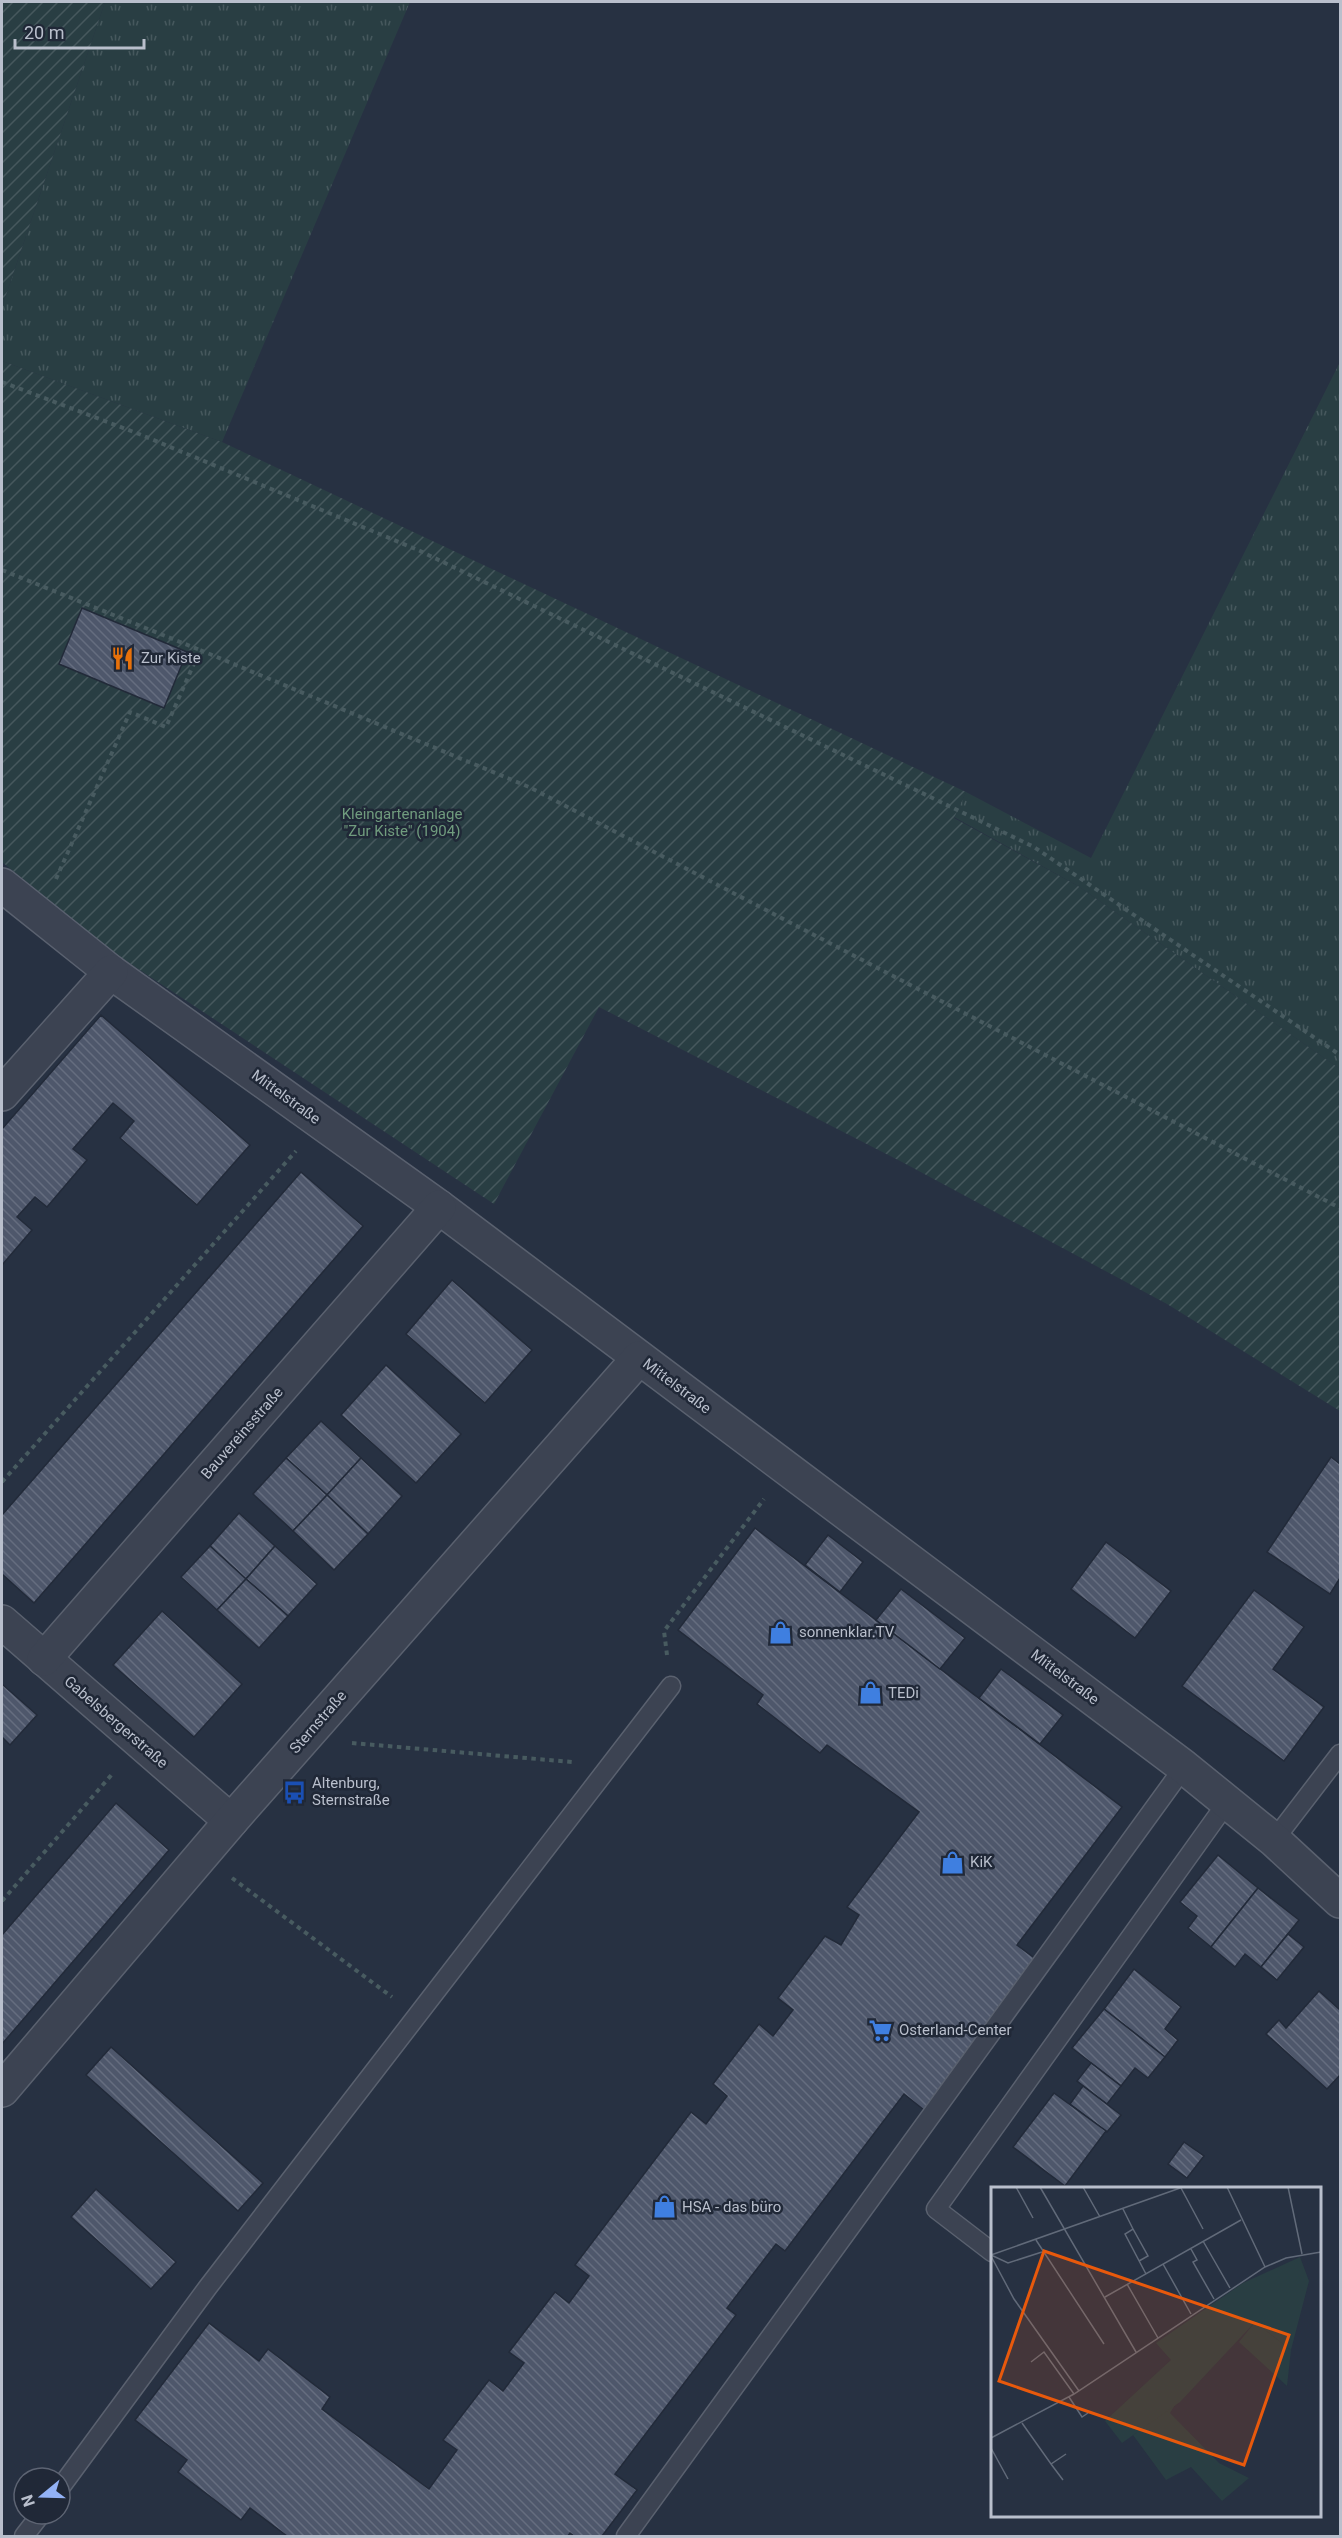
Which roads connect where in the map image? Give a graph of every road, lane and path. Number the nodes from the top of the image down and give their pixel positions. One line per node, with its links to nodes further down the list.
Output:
1 (2, 382): 7 (path)
2 (2, 570): 3 (path)
3 (200, 650): 5 (path); 11 (path)
4 (2, 885): 5 (street, Mittelstraße)
5 (41, 915): 6 (street, Mittelstraße)
6 (111, 972): 8 (street); 9 (street, Mittelstraße)
7 (1341, 1055)
8 (2, 1094)
9 (321, 1123): 10 (street, Mittelstraße); 14 (path)
10 (440, 1207): 12 (street, Mittelstraße); 16 (street, Bauvereinsstraße)
11 (1341, 1208)
12 (639, 1358): 13 (street, Mittelstraße); 18 (street, Sternstraße)
13 (787, 1469): 17 (path); 22 (street, Mittelstraße)
14 (2, 1482)
15 (2, 1622): 16 (street, Gabelsbergerstraße)
16 (44, 1659): 19 (street, Gabelsbergerstraße)
17 (671, 1686): 21 (lane)
18 (303, 1739): 21 (path); 24 (street, Sternstraße)
19 (140, 1742): 24 (street, Gabelsbergerstraße); 27 (path)
20 (1341, 1754): 25 (lane)
21 (610, 1765): 29 (lane)
22 (1184, 1767): 23 (street, Mittelstraße); 33 (lane)
23 (1228, 1801): 25 (street, Mittelstraße); 31 (lane)
24 (231, 1821): 26 (street, Sternstraße)
25 (1274, 1840): 28 (street, Mittelstraße)
26 (202, 1855): 29 (path); 30 (street, Sternstraße)
27 (2, 1901)
28 (1341, 1901)
29 (417, 2016): 32 (lane)
30 (2, 2090)
31 (991, 2251)
32 (72, 2472)
33 (626, 2536)

